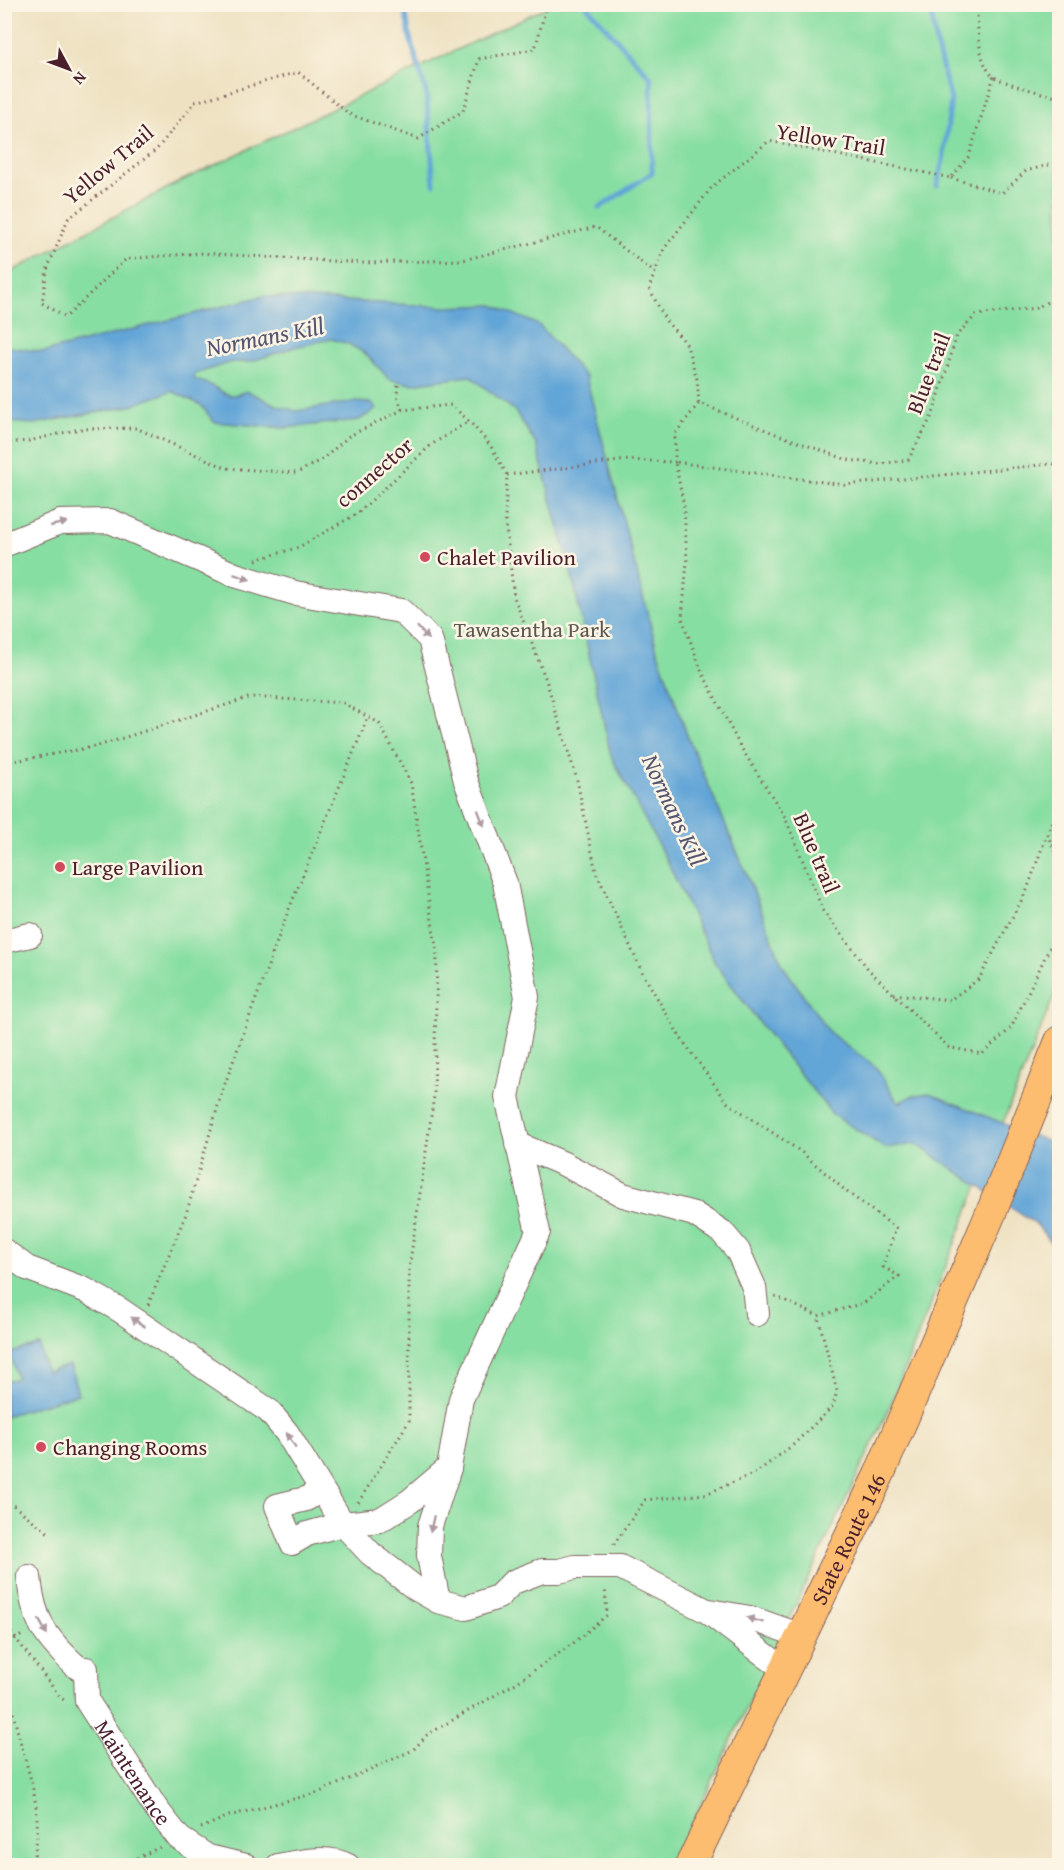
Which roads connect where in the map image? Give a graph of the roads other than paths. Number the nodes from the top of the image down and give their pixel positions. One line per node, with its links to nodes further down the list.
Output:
1 (4, 545): 5 (lane, one-way to 5)
2 (30, 935): 3 (lane)
3 (4, 941)
4 (1059, 1041): 14 (main road, State Route 146)
5 (517, 1144): 7 (lane); 8 (lane)
6 (4, 1251): 9 (lane, one-way to 6)
7 (757, 1314)
8 (449, 1468): 10 (lane); 12 (lane, one-way to 12)
9 (321, 1490): 10 (lane); 10 (lane)
10 (343, 1524): 12 (lane)
11 (29, 1577): 16 (lane, Maintenance, one-way to 16)
12 (438, 1601): 13 (lane)
13 (707, 1611): 14 (lane, one-way to 13); 15 (lane)
14 (802, 1636): 15 (main road, State Route 146)
15 (785, 1670): 19 (main road, State Route 146)
16 (246, 1866)
17 (278, 1866): 18 (lane)
18 (348, 1866)
19 (690, 1866)

